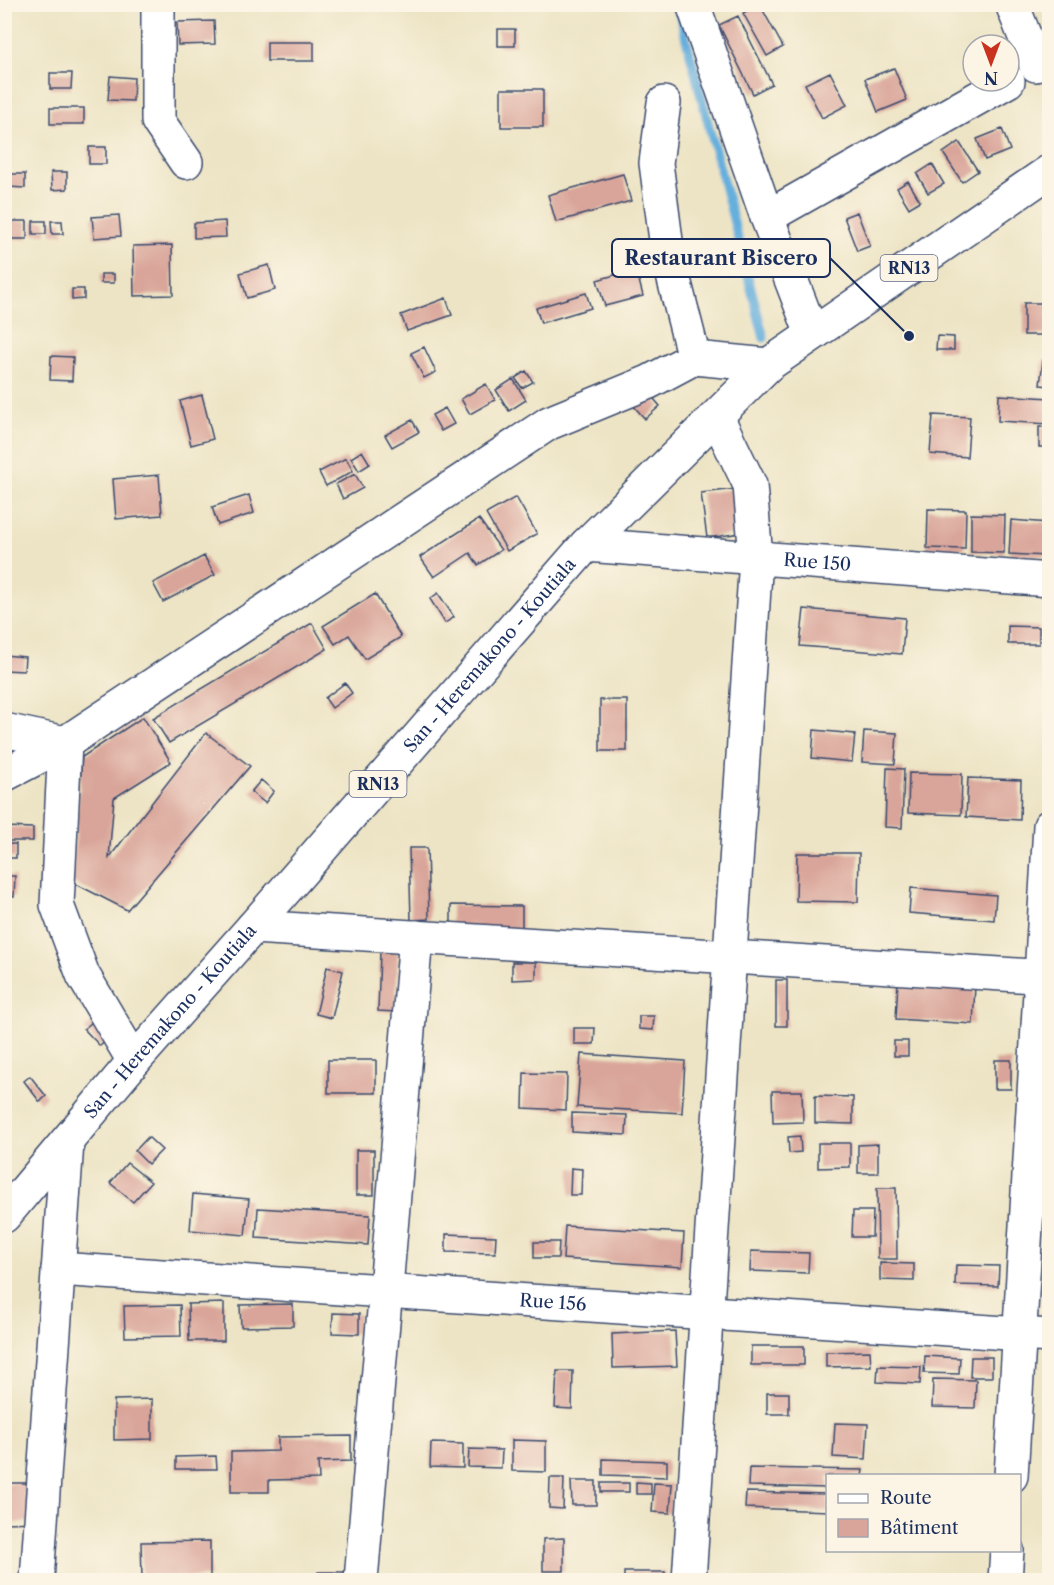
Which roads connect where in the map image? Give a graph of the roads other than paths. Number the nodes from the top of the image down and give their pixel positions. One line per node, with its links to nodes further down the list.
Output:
1 (158, 4): 6 (street)
2 (693, 4): 8 (street)
3 (1012, 4): 4 (street)
4 (1026, 72): 8 (street)
5 (664, 103): 10 (street)
6 (186, 162)
7 (1048, 176): 9 (street, San - Heremakono - Koutiala / RN13)
8 (767, 217): 9 (street)
9 (812, 334): 11 (street, San - Heremakono - Koutiala / RN13)
10 (694, 358): 11 (street); 17 (street)
11 (768, 365): 12 (street, San - Heremakono - Koutiala / RN13)
12 (717, 417): 13 (street, San - Heremakono - Koutiala / RN13); 14 (street)
13 (586, 545): 14 (street, Rue 150); 20 (street, San - Heremakono - Koutiala / RN13)
14 (756, 558): 15 (street, Rue 150); 22 (street)
15 (1050, 580)
16 (4, 730): 17 (street)
17 (65, 743): 18 (street); 24 (street)
18 (4, 775)
19 (1050, 826): 23 (street)
20 (253, 927): 21 (street); 24 (street, San - Heremakono - Koutiala / RN13)
21 (416, 938): 22 (street); 28 (street)
22 (729, 957): 23 (street); 29 (street)
23 (1045, 977): 30 (street)
24 (134, 1061): 25 (street, San - Heremakono - Koutiala / RN13)
25 (67, 1142): 26 (street, San - Heremakono - Koutiala / RN13); 27 (street)
26 (4, 1216)
27 (58, 1269): 28 (street, Rue 156); 33 (street)
28 (386, 1291): 29 (street, Rue 156); 34 (street)
29 (706, 1313): 30 (street, Rue 156); 35 (street)
30 (1035, 1335): 31 (street)
31 (1011, 1474)
32 (1007, 1552): 36 (street)
33 (36, 1581)
34 (362, 1581)
35 (689, 1581)
36 (1005, 1581)

